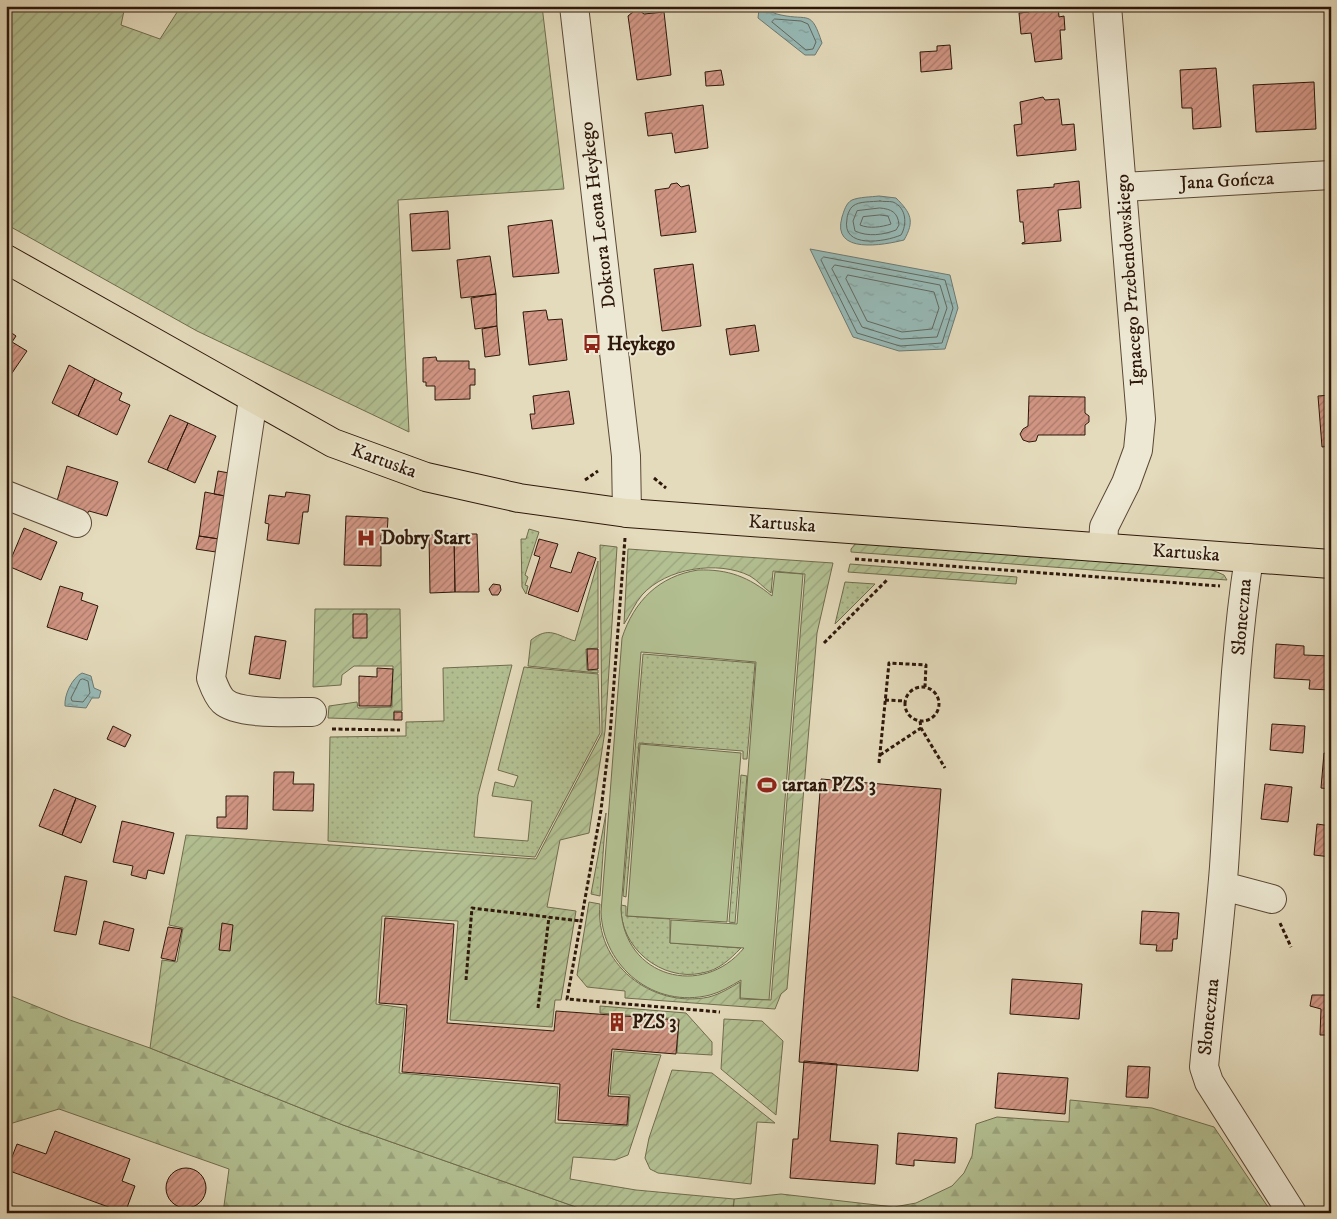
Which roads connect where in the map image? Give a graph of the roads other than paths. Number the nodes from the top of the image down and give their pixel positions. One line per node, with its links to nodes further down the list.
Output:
1 (574, 6): 9 (street, Doktora Leona Heykego)
2 (1107, 6): 4 (street, Ignacego Przebendowskiego)
3 (1331, 176): 4 (street, Jana Gończa)
4 (1123, 186): 10 (street, Ignacego Przebendowskiego)
5 (6, 259): 6 (main road, Kartuska)
6 (254, 399): 9 (main road, Kartuska); 13 (street)
7 (6, 495): 8 (street)
8 (77, 523)
9 (626, 525): 10 (main road, Kartuska)
10 (1103, 546): 11 (main road, Kartuska)
11 (1249, 558): 12 (main road, Kartuska); 14 (street, Słoneczna)
12 (1331, 564)
13 (312, 712)
14 (1223, 886): 15 (street); 16 (street, Słoneczna)
15 (1272, 899)
16 (1292, 1213)

